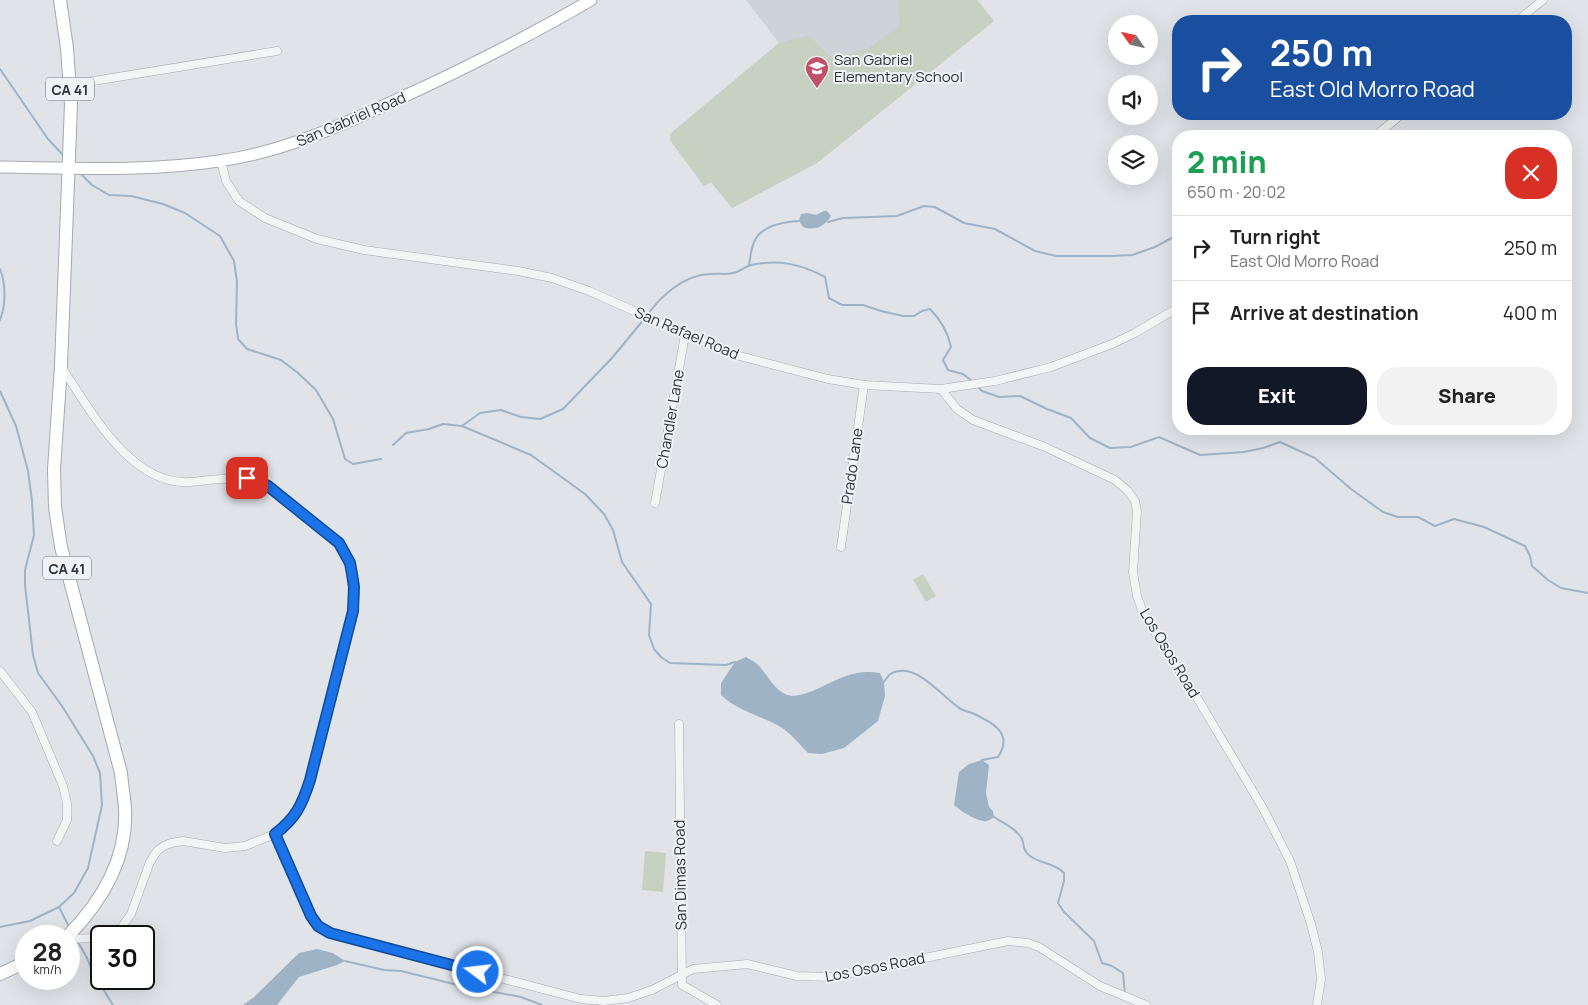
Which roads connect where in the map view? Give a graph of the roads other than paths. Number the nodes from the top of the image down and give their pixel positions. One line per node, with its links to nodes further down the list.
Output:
1 (60, 0): 6 (main road, CA 41 / CA 41)
2 (591, 0): 9 (street, San Gabriel Road)
3 (1544, 0): 4 (street)
4 (1525, 15)
5 (276, 51): 6 (street)
6 (69, 85): 11 (main road, CA 41 / CA 41)
7 (1395, 120): 8 (street)
8 (1382, 130)
9 (221, 161): 11 (street, San Gabriel Road); 13 (street, San Rafael Road)
10 (0, 167): 11 (street, San Gabriel Road)
11 (68, 168): 14 (main road, CA 41 / CA 41)
12 (1172, 313): 16 (street, San Rafael Road)
13 (685, 334): 15 (street, San Rafael Road); 17 (street, Chandler Lane)
14 (61, 366): 21 (street); 23 (main road, CA 41 / CA 41)
15 (864, 385): 16 (street, San Rafael Road); 18 (street, Prado Lane)
16 (941, 389): 30 (street, Los Osos Road)
17 (655, 503)
18 (841, 547)
19 (0, 671): 22 (street)
20 (679, 724): 27 (street, San Dimas Road)
21 (275, 834): 24 (street); 27 (street, Los Osos Road)
22 (57, 841)
23 (79, 925)
24 (80, 938)
25 (15, 967): 26 (main road)
26 (0, 974)
27 (682, 976): 28 (street); 29 (street, Los Osos Road)
28 (717, 1005)
29 (1146, 1005)
30 (1317, 1005)

